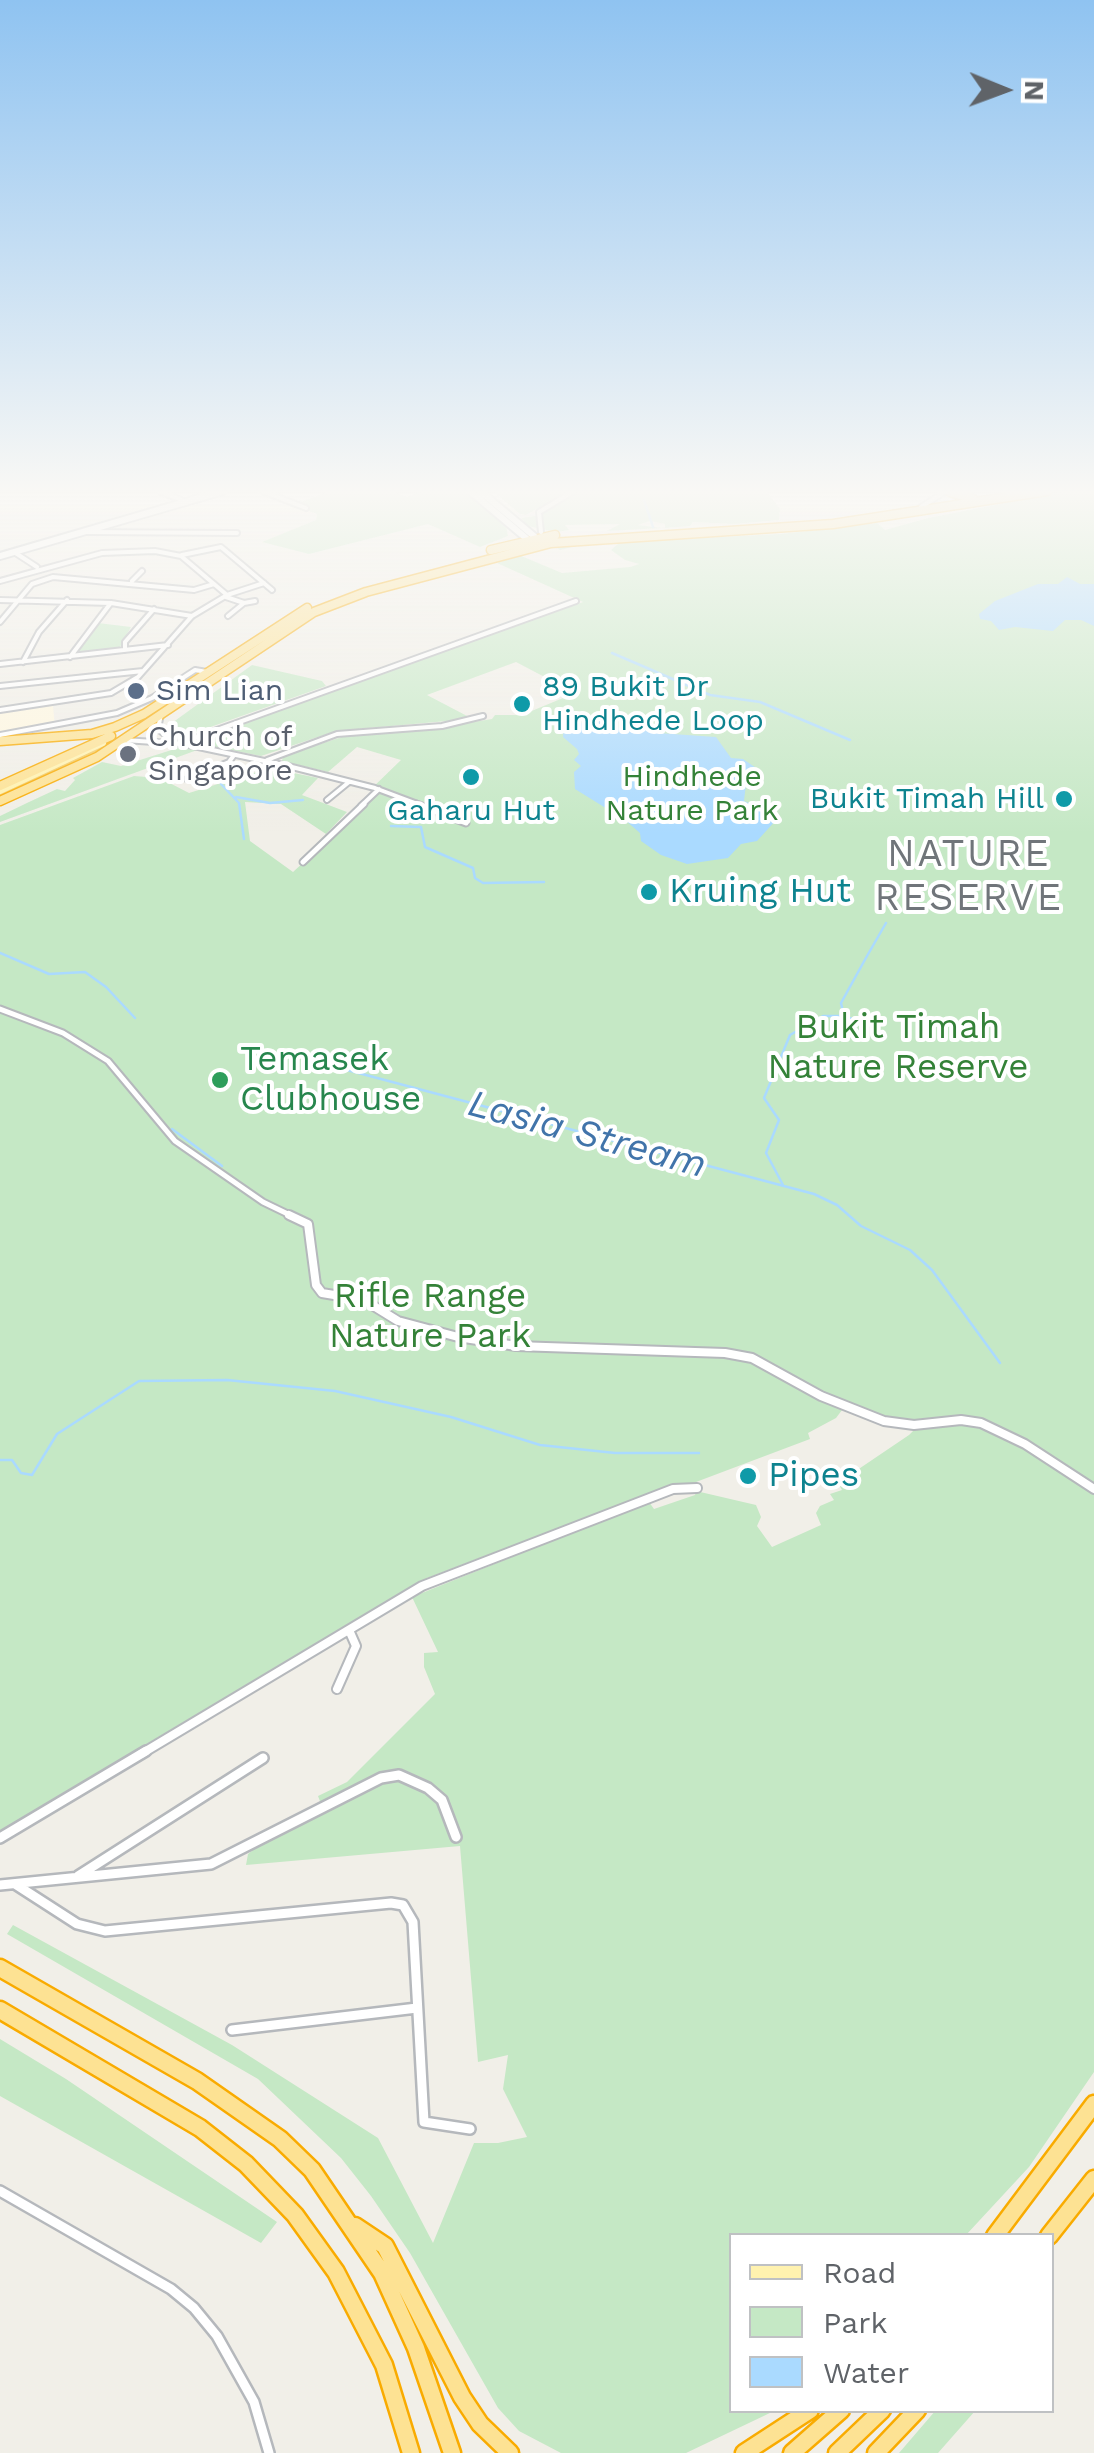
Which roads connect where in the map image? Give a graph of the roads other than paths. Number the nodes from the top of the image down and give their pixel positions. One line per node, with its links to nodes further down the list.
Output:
1 (63, 605): 15 (street)
2 (109, 605): 14 (street)
3 (133, 605): 9 (street)
4 (210, 605): 10 (street)
5 (241, 605): 11 (street)
6 (313, 605): 18 (highway)
7 (332, 605): 21 (highway)
8 (564, 605): 27 (street)
9 (155, 608): 10 (street); 13 (street)
10 (192, 616): 12 (street)
11 (228, 616)
12 (169, 645): 13 (street); 17 (street)
13 (125, 650): 14 (street)
14 (69, 658): 15 (street)
15 (23, 662): 16 (street)
16 (0, 664)
17 (144, 671): 19 (street); 20 (street)
18 (207, 672): 22 (highway); 24 (street)
19 (0, 686)
20 (0, 710)
21 (162, 713): 25 (highway); 27 (street)
22 (144, 714): 24 (highway); 25 (highway)
23 (483, 716): 30 (street)
24 (75, 727): 26 (highway)
25 (116, 738): 27 (street); 29 (highway); 34 (main road); 34 (highway)
26 (0, 740): 29 (highway)
27 (182, 743): 28 (street)
28 (234, 755): 30 (street); 31 (street)
29 (67, 758): 34 (highway)
30 (266, 761): 32 (street)
31 (187, 779)
32 (350, 781): 33 (street); 35 (street)
33 (378, 789): 36 (street); 37 (street)
34 (0, 794)
35 (327, 800)
36 (466, 823)
37 (303, 862)
38 (0, 1009): 40 (street)
39 (697, 1488): 41 (street)
40 (1094, 1489)
41 (349, 1630): 42 (street); 45 (street)
42 (338, 1689)
43 (262, 1758): 46 (street)
44 (456, 1837): 46 (street)
45 (0, 1838)
46 (77, 1876): 47 (street)
47 (15, 1884): 48 (street); 50 (street)
48 (0, 1885)
49 (0, 1968): 57 (highway)
50 (417, 2008): 52 (street); 54 (street)
51 (0, 2010): 65 (highway)
52 (232, 2030)
53 (1094, 2104): 58 (highway)
54 (470, 2129)
55 (1094, 2179): 59 (highway)
56 (0, 2191): 64 (street)
57 (352, 2224): 66 (highway); 67 (highway)
58 (997, 2233)
59 (1051, 2233)
60 (805, 2413): 68 (highway)
61 (838, 2413): 69 (highway)
62 (879, 2413): 70 (highway)
63 (914, 2413): 71 (highway)
64 (269, 2453)
65 (411, 2453)
66 (452, 2453)
67 (510, 2453)
68 (744, 2453)
69 (792, 2453)
70 (837, 2453)
71 (876, 2453)

